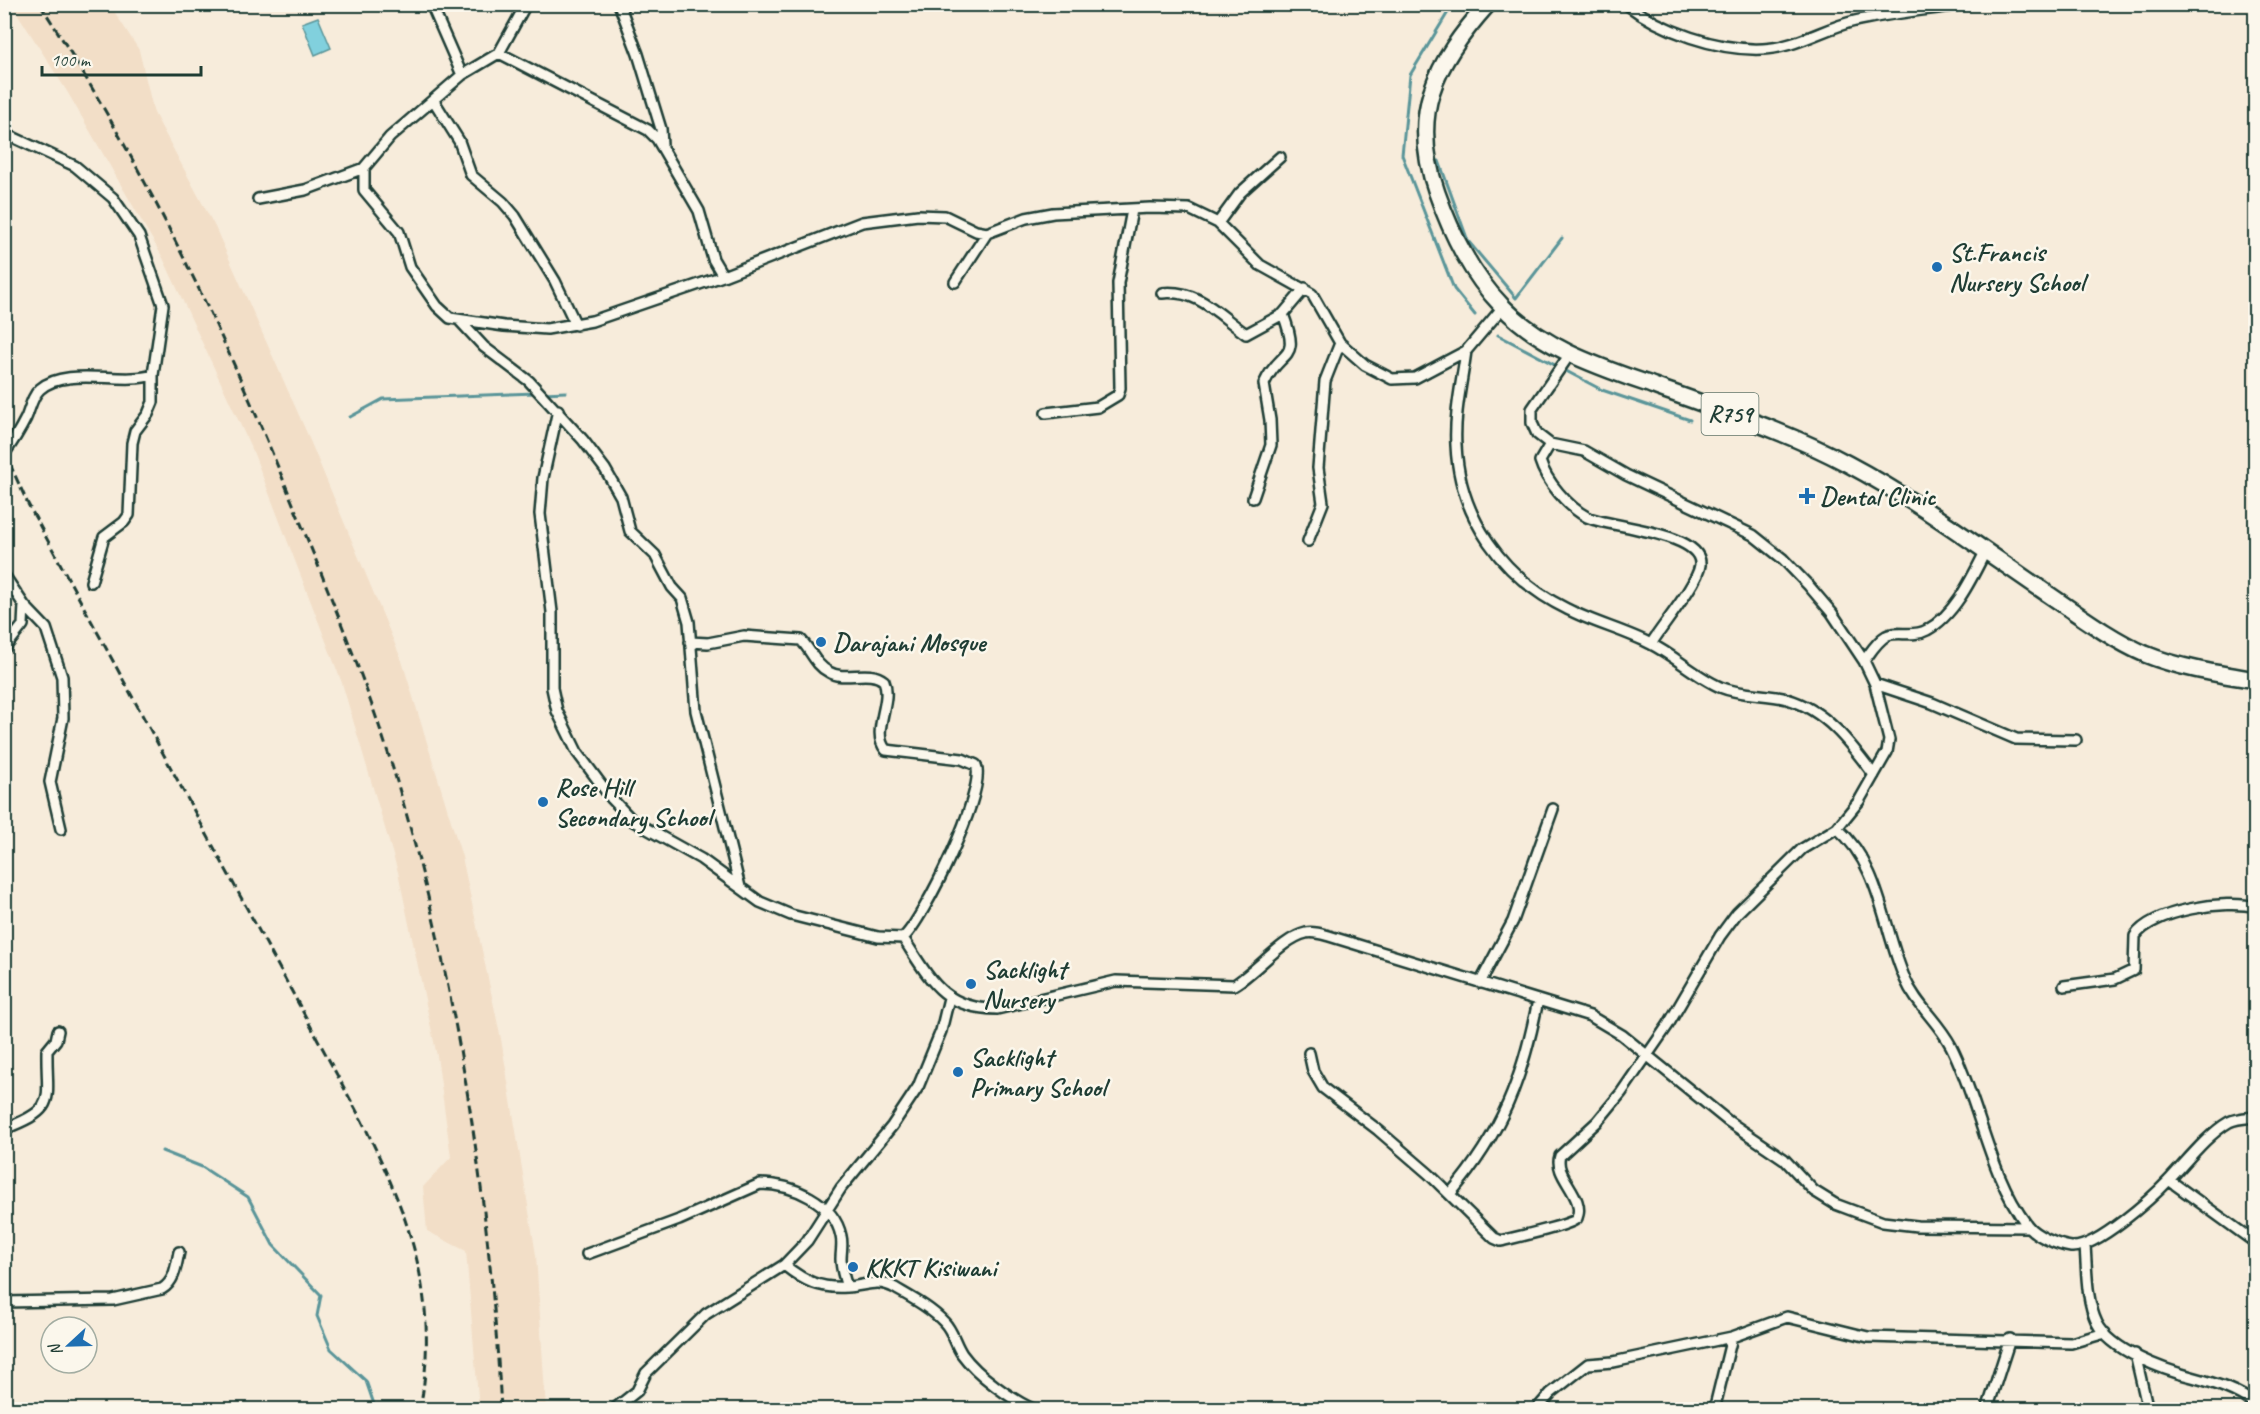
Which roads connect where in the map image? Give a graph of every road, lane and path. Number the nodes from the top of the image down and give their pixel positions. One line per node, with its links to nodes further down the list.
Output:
1 (431, 4): 8 (street)
2 (526, 4): 7 (street)
3 (619, 4): 11 (street)
4 (1488, 4): 22 (main road, R759)
5 (1626, 4): 6 (street)
6 (1964, 4)
7 (499, 53): 8 (street); 11 (street)
8 (462, 75): 9 (street)
9 (434, 101): 13 (street); 25 (street)
10 (4, 133): 29 (street)
11 (662, 145): 18 (street)
12 (1280, 157): 16 (street)
13 (364, 168): 14 (street); 24 (street)
14 (258, 199)
15 (1132, 210): 16 (street); 17 (street); 31 (street)
16 (1218, 223): 20 (street)
17 (987, 233): 18 (street); 19 (street)
18 (723, 276): 25 (street)
19 (955, 282)
20 (1305, 288): 23 (street); 26 (street)
21 (1162, 293): 23 (street)
22 (1503, 307): 27 (street); 28 (main road, R759)
23 (1283, 314): 34 (street)
24 (459, 320): 25 (street); 30 (street)
25 (576, 325)
26 (1340, 343): 27 (street); 35 (street)
27 (1466, 351): 41 (street)
28 (1570, 354): 32 (street); 36 (main road, R759)
29 (153, 375): 33 (street); 38 (street)
30 (558, 410): 40 (street); 51 (street)
31 (1046, 413)
32 (1550, 444): 41 (street); 43 (street)
33 (4, 454)
34 (1253, 498)
35 (1308, 541)
36 (1985, 552): 43 (street); 44 (main road, R759)
37 (4, 575): 39 (street)
38 (92, 582)
39 (24, 605): 42 (street); 50 (street)
40 (690, 642): 51 (street); 53 (street)
41 (1651, 644): 47 (street)
42 (4, 649)
43 (1864, 661): 45 (street)
44 (2256, 680)
45 (1875, 684): 46 (street); 47 (street)
46 (2076, 740)
47 (1874, 775): 49 (street)
48 (1553, 809): 54 (street)
49 (1837, 828): 60 (street); 66 (street)
50 (61, 829)
51 (740, 887): 53 (street)
52 (2256, 907): 55 (street)
53 (903, 938): 56 (street)
54 (1480, 983): 56 (street); 57 (street)
55 (2064, 986)
56 (949, 998): 65 (street)
57 (1538, 1000): 60 (street); 64 (street)
58 (58, 1031): 62 (street)
59 (1309, 1053): 64 (street)
60 (1647, 1054): 64 (street); 66 (street)
61 (2256, 1118): 63 (street)
62 (4, 1129)
63 (2169, 1180): 67 (street); 68 (street)
64 (1450, 1194)
65 (827, 1208): 70 (street); 71 (street); 72 (street)
66 (2028, 1227): 68 (street)
67 (2256, 1243)
68 (2085, 1246): 74 (street)
69 (179, 1252): 73 (street)
70 (587, 1254)
71 (784, 1265): 72 (street); 79 (street)
72 (847, 1287): 80 (street)
73 (4, 1302)
74 (2105, 1333): 76 (street); 77 (street)
75 (1732, 1337): 76 (street); 81 (street); 82 (street)
76 (2010, 1339): 83 (street)
77 (2135, 1354): 78 (street); 84 (street)
78 (2256, 1405)
79 (613, 1410)
80 (1035, 1410)
81 (1536, 1410)
82 (1714, 1410)
83 (1987, 1410)
84 (2148, 1410)

